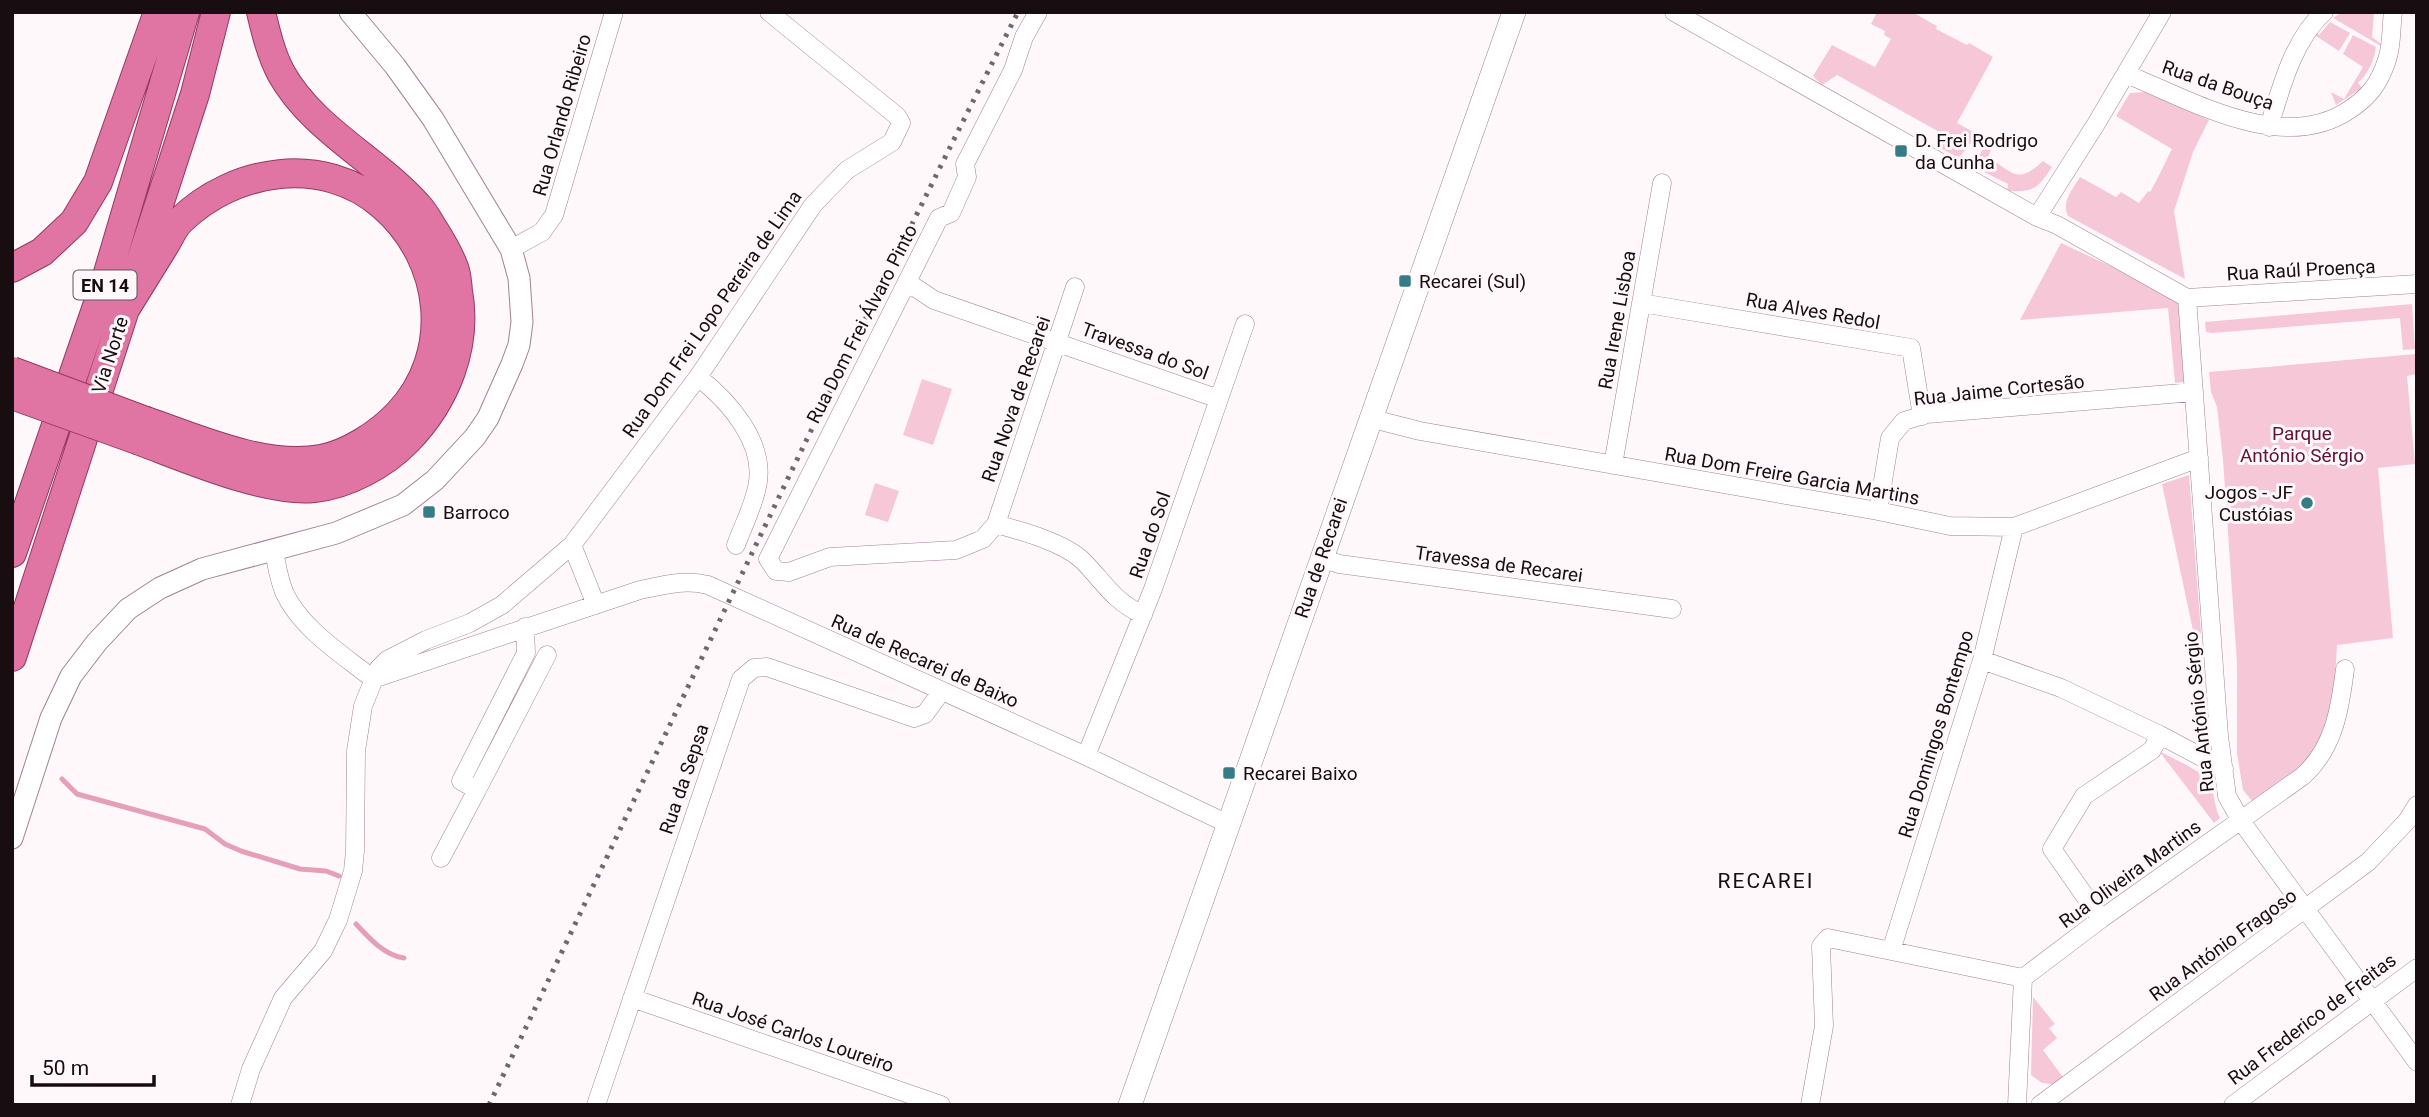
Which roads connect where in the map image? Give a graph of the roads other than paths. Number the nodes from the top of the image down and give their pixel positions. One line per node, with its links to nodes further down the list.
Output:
1 (158, 12): 19 (highway)
2 (185, 12): 44 (highway, Via Norte / EN 14)
3 (216, 12): 25 (highway, Via Norte / EN 14)
4 (261, 12): 35 (highway)
5 (350, 12): 18 (street)
6 (614, 12): 18 (street, Rua Orlando Ribeiro)
7 (769, 12): 29 (street, Rua Dom Frei Lopo Pereira de Lima)
8 (1038, 12): 20 (street, Rua Dom Frei Álvaro Pinto)
9 (1514, 12): 34 (main road, Rua de Recarei)
10 (1674, 12): 17 (street)
11 (2162, 12): 14 (street)
12 (2324, 12): 15 (street)
13 (2393, 12): 15 (street, Rua da Bouça)
14 (2126, 74): 15 (street, Rua da Bouça); 17 (street)
15 (2269, 127)
16 (1662, 183): 24 (street, Rua Irene Lisboa)
17 (2037, 217): 23 (street)
18 (511, 249): 43 (street)
19 (12, 268)
20 (907, 282): 27 (street, Travessa do Sol); 39 (street, Rua Dom Frei Álvaro Pinto)
21 (2417, 284): 23 (street, Rua Raúl Proença)
22 (1075, 287): 27 (street, Rua Nova de Recarei)
23 (2187, 298): 30 (street, Rua António Sérgio)
24 (1641, 303): 33 (street, Rua Alves Redol); 37 (street, Rua Irene Lisboa)
25 (124, 311): 35 (highway); 51 (highway, Via Norte / EN 14)
26 (1245, 324): 32 (street, Rua do Sol)
27 (1057, 342): 32 (street, Travessa do Sol); 39 (street, Rua Nova de Recarei)
28 (12, 371): 35 (highway, bridge)
29 (698, 377): 41 (street, Rua Dom Frei Lopo Pereira de Lima); 42 (street)
30 (2194, 392): 33 (street, Rua Jaime Cortesão); 36 (street, Rua António Sérgio)
31 (12, 395): 35 (highway, bridge)
32 (1219, 400): 48 (street, Rua do Sol)
33 (1922, 416): 38 (street, Rua Jaime Cortesão)
34 (1369, 418): 37 (street, Rua Dom Freire Garcia Martins); 45 (main road, Rua de Recarei)
35 (143, 431)
36 (2199, 458): 40 (street, Rua Dom Freire Garcia Martins); 60 (street, Rua António Sérgio)
37 (1613, 465): 38 (street, Rua Dom Freire Garcia Martins)
38 (1878, 511): 40 (street, Rua Dom Freire Garcia Martins)
39 (996, 524): 48 (street)
40 (2014, 527): 52 (street, Rua Domingos Bontempo)
41 (572, 545): 46 (street); 54 (street, Rua Dom Frei Lopo Pereira de Lima)
42 (736, 545)
43 (274, 549): 54 (street); 65 (street)
44 (12, 554)
45 (1322, 558): 47 (street, Travessa de Recarei); 64 (main road, Rua de Recarei)
46 (596, 605): 49 (street); 55 (street, Rua de Recarei de Baixo)
47 (1672, 609)
48 (1143, 614): 59 (street, Rua do Sol)
49 (525, 627): 54 (street); 56 (street)
50 (547, 655): 57 (street)
51 (12, 657)
52 (1982, 660): 58 (street); 69 (street, Rua Domingos Bontempo)
53 (2346, 669): 63 (street, Rua Oliveira Martins)
54 (373, 679): 75 (street, Rua Dom Frei Lopo Pereira de Lima)
55 (941, 692): 59 (street, Rua de Recarei de Baixo); 72 (street, Rua da Sepsa)
56 (501, 701): 57 (street); 61 (street)
57 (518, 710): 61 (street)
58 (2160, 735): 60 (street); 68 (street)
59 (1086, 756): 64 (street, Rua de Recarei de Baixo)
60 (2224, 769): 63 (street, Rua António Sérgio)
61 (477, 790): 66 (street)
62 (2417, 805): 67 (street, Rua António Fragoso)
63 (2241, 821): 67 (street, Rua António Sérgio); 68 (street, Rua Oliveira Martins)
64 (1228, 824): 78 (main road, Rua de Recarei)
65 (12, 838)
66 (441, 858)
67 (2305, 911): 73 (street, Rua António Sérgio); 81 (street, Rua António Fragoso)
68 (2101, 919): 71 (street, Rua Oliveira Martins)
69 (1891, 951): 71 (street); 79 (street)
70 (2417, 968): 73 (street, Rua Frederico de Freitas)
71 (2023, 978): 80 (street)
72 (632, 998): 76 (street, Rua da Sepsa); 77 (street, Rua José Carlos Loureiro)
73 (2372, 1001): 74 (street, Rua António Sérgio); 82 (street, Rua Frederico de Freitas)
74 (2417, 1062)
75 (240, 1105)
76 (596, 1105)
77 (941, 1105)
78 (1130, 1105)
79 (1810, 1105)
80 (2017, 1105)
81 (2040, 1105)
82 (2233, 1105)

